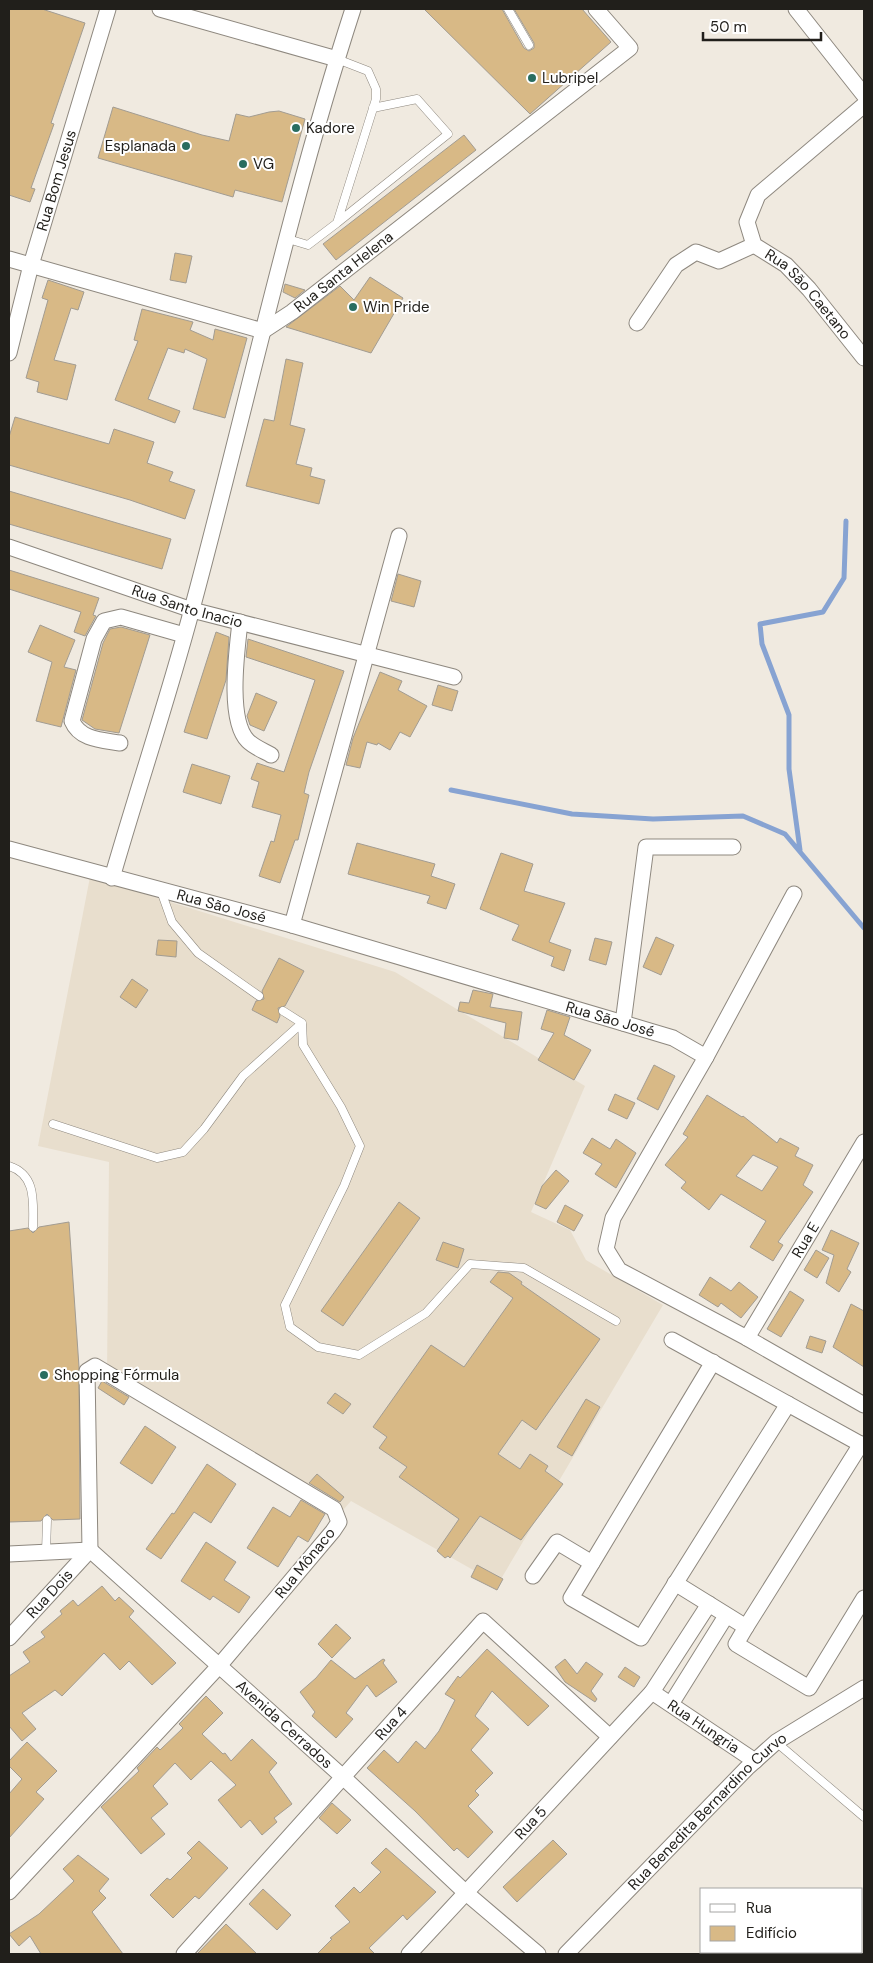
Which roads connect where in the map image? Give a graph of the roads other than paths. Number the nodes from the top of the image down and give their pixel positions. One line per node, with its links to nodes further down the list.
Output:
1 (108, 9): 16 (street, Rua Bom Jesus)
2 (160, 9): 8 (street)
3 (353, 9): 8 (street)
4 (508, 9): 7 (lane)
5 (596, 9): 18 (street, Rua Santa Helena)
6 (796, 9): 9 (street)
7 (529, 45)
8 (337, 59): 11 (lane); 13 (street)
9 (864, 95)
10 (864, 105): 14 (street, Rua São Caetano)
11 (373, 108): 12 (lane); 12 (lane)
12 (337, 223): 13 (lane)
13 (288, 239): 18 (street)
14 (754, 245): 17 (street); 20 (street, Rua São Caetano)
15 (9, 259): 16 (street)
16 (31, 265): 18 (street); 19 (street, Rua Bom Jesus)
17 (637, 323)
18 (262, 331): 23 (street)
19 (9, 353)
20 (864, 358)
21 (399, 536): 26 (street)
22 (9, 547): 23 (street, Rua Santo Inacio)
23 (192, 610): 24 (street, Rua Santo Inacio); 25 (street)
24 (240, 622): 26 (street, Rua Santo Inacio); 29 (street)
25 (184, 635): 28 (street); 32 (street)
26 (367, 656): 27 (street, Rua Santo Inacio); 35 (street)
27 (454, 677)
28 (120, 743)
29 (271, 755)
30 (733, 847): 39 (street)
31 (9, 849): 32 (street, Rua São José)
32 (112, 878): 33 (street, Rua São José)
33 (161, 891): 35 (street, Rua São José); 36 (lane)
34 (794, 894): 40 (street)
35 (292, 925): 39 (street, Rua São José)
36 (259, 996)
37 (283, 1011): 38 (lane)
38 (302, 1023): 41 (lane); 45 (lane)
39 (623, 1023): 40 (street, Rua São José)
40 (706, 1057): 46 (street)
41 (53, 1124)
42 (864, 1142): 46 (street, Rua E)
43 (9, 1166): 44 (lane)
44 (33, 1227)
45 (616, 1321)
46 (747, 1338): 50 (street)
47 (672, 1340): 48 (street)
48 (713, 1362): 49 (street); 56 (street)
49 (788, 1404): 51 (street); 58 (street)
50 (864, 1405)
51 (862, 1445): 62 (street)
52 (47, 1520): 54 (lane)
53 (90, 1550): 54 (street); 63 (street, Rua Dois); 64 (street, Avenida Cerrados); 64 (street, Rua Mônaco)
54 (46, 1552): 55 (street)
55 (9, 1554)
56 (592, 1563): 57 (street); 58 (street)
57 (533, 1576)
58 (675, 1583): 60 (street)
59 (864, 1598): 62 (street)
60 (709, 1604): 61 (street); 66 (street, Rua 5)
61 (726, 1616): 62 (street); 67 (street)
62 (746, 1627)
63 (9, 1638)
64 (219, 1666): 71 (street, Avenida Cerrados); 73 (street, Rua Mônaco)
65 (864, 1688): 69 (street, Rua Benedita Bernardino Curvo)
66 (652, 1692): 67 (street, Rua Hungria); 68 (street, Rua 5)
67 (671, 1704): 70 (street, Rua Hungria)
68 (610, 1737): 71 (street, Rua 4); 74 (street, Rua 5)
69 (776, 1742): 70 (street, Rua Benedita Bernardino Curvo); 72 (lane)
70 (755, 1761): 78 (street, Rua Benedita Bernardino Curvo)
71 (343, 1777): 74 (street, Avenida Cerrados); 75 (street, Rua 4)
72 (864, 1817)
73 (9, 1892)
74 (465, 1892): 76 (street, Rua 5); 77 (street, Avenida Cerrados)
75 (184, 1954)
76 (410, 1954)
77 (538, 1954)
78 (566, 1954)

